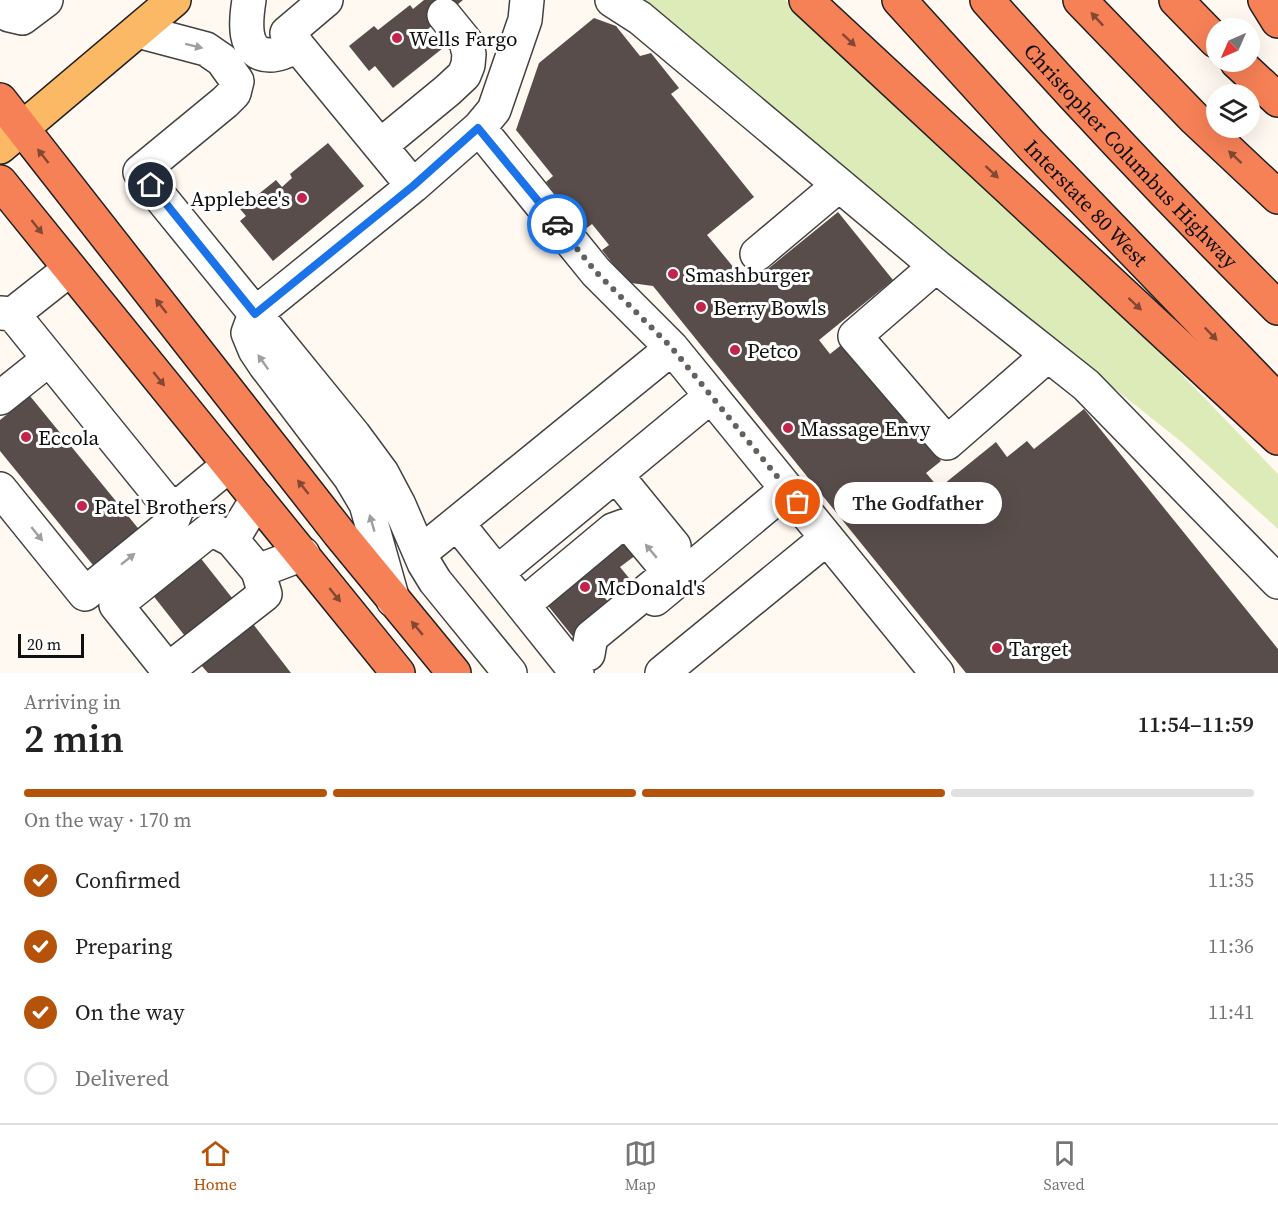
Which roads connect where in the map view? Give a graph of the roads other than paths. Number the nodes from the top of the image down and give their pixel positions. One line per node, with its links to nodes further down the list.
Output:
1 (46, 0): 14 (lane)
2 (174, 0): 18 (main road)
3 (249, 0): 19 (lane)
4 (326, 0): 19 (lane)
5 (527, 0): 23 (lane)
6 (612, 0): 27 (lane)
7 (806, 0): 43 (highway, one-way to 43)
8 (899, 0): 42 (highway, Interstate 80 West, one-way to 42)
9 (916, 0): 39 (highway)
10 (987, 0): 33 (highway, Christopher Columbus Highway)
11 (1080, 0): 29 (highway, one-way to 11)
12 (1176, 0): 17 (highway)
13 (1264, 0): 16 (highway)
14 (0, 4)
15 (444, 15): 25 (lane)
16 (1278, 21)
17 (1206, 30)
18 (138, 31): 24 (main road); 34 (lane, one-way to 34)
19 (298, 46): 25 (lane)
20 (1249, 72): 22 (highway)
21 (0, 100): 24 (highway)
22 (1278, 100)
23 (478, 128): 28 (lane); 36 (lane)
24 (11, 138): 59 (highway, one-way to 24)
25 (380, 146): 28 (lane)
26 (0, 182): 32 (highway, one-way to 32)
27 (839, 185): 30 (lane); 31 (lane)
28 (413, 186): 34 (lane)
29 (1278, 197)
30 (757, 254)
31 (936, 266): 37 (lane); 37 (lane)
32 (70, 269): 35 (lane); 44 (highway, one-way to 44)
33 (1278, 308)
34 (255, 314): 54 (lane); 59 (lane, one-way to 34)
35 (8, 322): 38 (lane)
36 (672, 348): 40 (lane); 50 (lane)
37 (1048, 355): 58 (lane)
38 (49, 358): 41 (lane); 49 (lane)
39 (1278, 370)
40 (711, 396): 45 (lane); 47 (lane)
41 (0, 398)
42 (1278, 401)
43 (1278, 438)
44 (229, 465): 48 (highway); 49 (lane)
45 (616, 475): 55 (lane); 57 (lane)
46 (0, 489): 49 (lane, one-way to 49)
47 (787, 489): 51 (lane); 55 (lane)
48 (257, 499): 52 (lane); 53 (highway)
49 (177, 507)
50 (457, 523): 54 (lane); 57 (lane)
51 (827, 538): 65 (lane); 66 (lane)
52 (232, 540): 56 (lane); 56 (lane)
53 (303, 554): 56 (lane); 62 (highway, one-way to 62)
54 (420, 554): 64 (lane)
55 (692, 568): 61 (lane)
56 (258, 571)
57 (497, 573): 60 (lane)
58 (1278, 582)
59 (393, 600): 63 (highway, one-way to 59)
60 (523, 605): 61 (lane); 61 (lane, one-way to 60)
61 (579, 665)
62 (384, 666)
63 (454, 673)
64 (510, 673)
65 (662, 673)
66 (937, 673)

